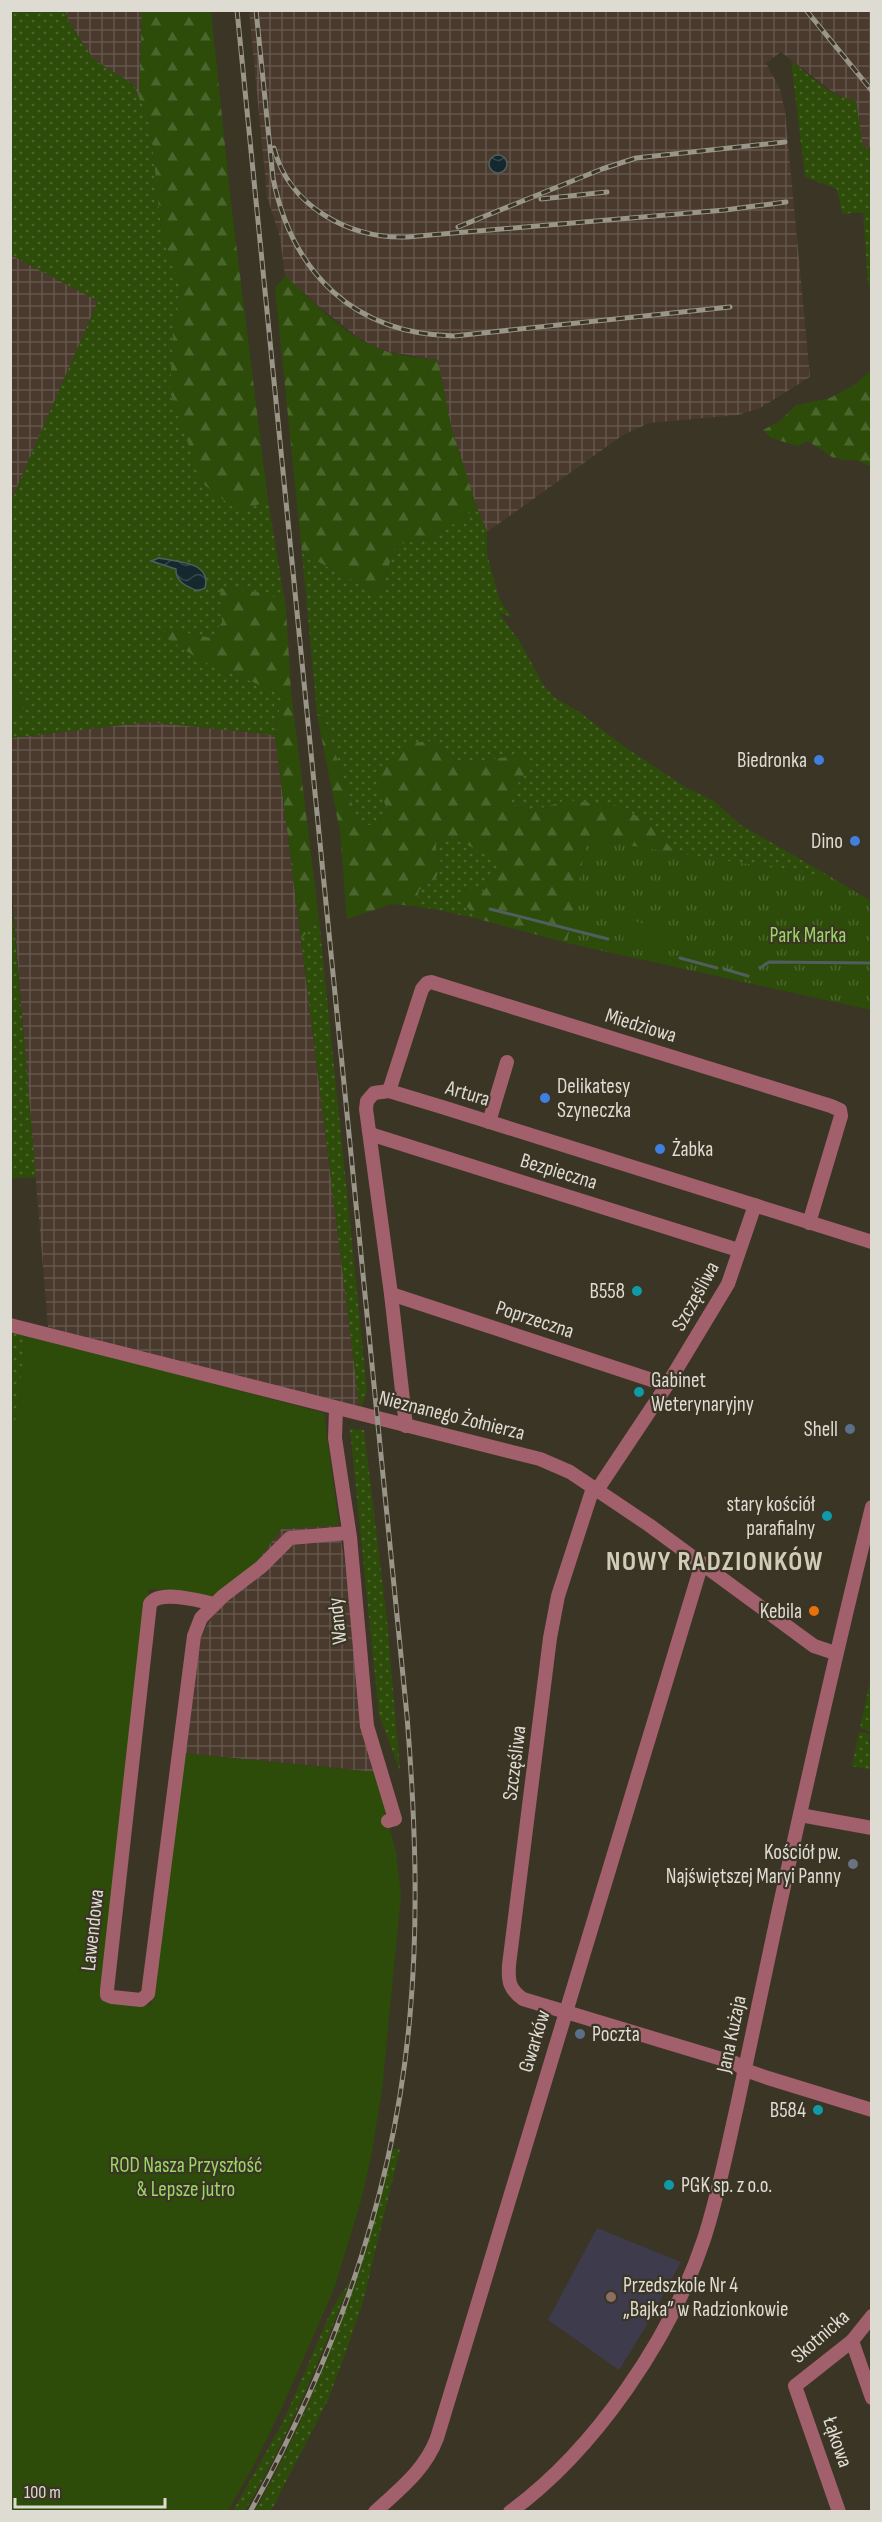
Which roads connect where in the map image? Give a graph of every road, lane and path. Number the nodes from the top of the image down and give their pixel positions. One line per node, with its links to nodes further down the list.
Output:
1 (507, 1062): 3 (street)
2 (389, 1091): 3 (street, Artura); 4 (street); 6 (street, Miedziowa)
3 (489, 1122): 5 (street, Artura)
4 (370, 1134): 8 (street, Bezpieczna); 9 (street)
5 (755, 1205): 6 (street, Artura); 11 (street, Szczęśliwa)
6 (809, 1223): 7 (street, Artura)
7 (872, 1242)
8 (735, 1249)
9 (391, 1294): 11 (street, Poprzeczna); 13 (street)
10 (10, 1325): 12 (street, Nieznanego Żołnierza)
11 (667, 1385): 14 (street, Szczęśliwa)
12 (336, 1409): 13 (street, Nieznanego Żołnierza); 16 (street, Wandy)
13 (406, 1426): 14 (street, Nieznanego Żołnierza)
14 (595, 1489): 17 (street, Nieznanego Żołnierza); 23 (street, Szczęśliwa)
15 (872, 1507): 19 (street, Jana Kużaja)
16 (348, 1533): 18 (street, Lawendowa); 21 (street, Wandy)
17 (702, 1563): 19 (street, Nieznanego Żołnierza); 23 (street, Gwarków)
18 (215, 1604): 18 (street, Lawendowa)
19 (835, 1653): 20 (street, Jana Kużaja)
20 (800, 1815): 22 (street); 24 (street, Jana Kużaja)
21 (388, 1821)
22 (872, 1828)
23 (565, 2011): 24 (street, Szczęśliwa); 30 (street, Gwarków)
24 (745, 2070): 25 (street, Szczęśliwa); 31 (street, Jana Kużaja)
25 (872, 2110)
26 (871, 2319): 27 (street, Skotnicka)
27 (852, 2341): 28 (street, Skotnicka); 29 (street)
28 (795, 2386): 32 (street, Łąkowa)
29 (872, 2398)
30 (375, 2511)
31 (510, 2511)
32 (839, 2511)

